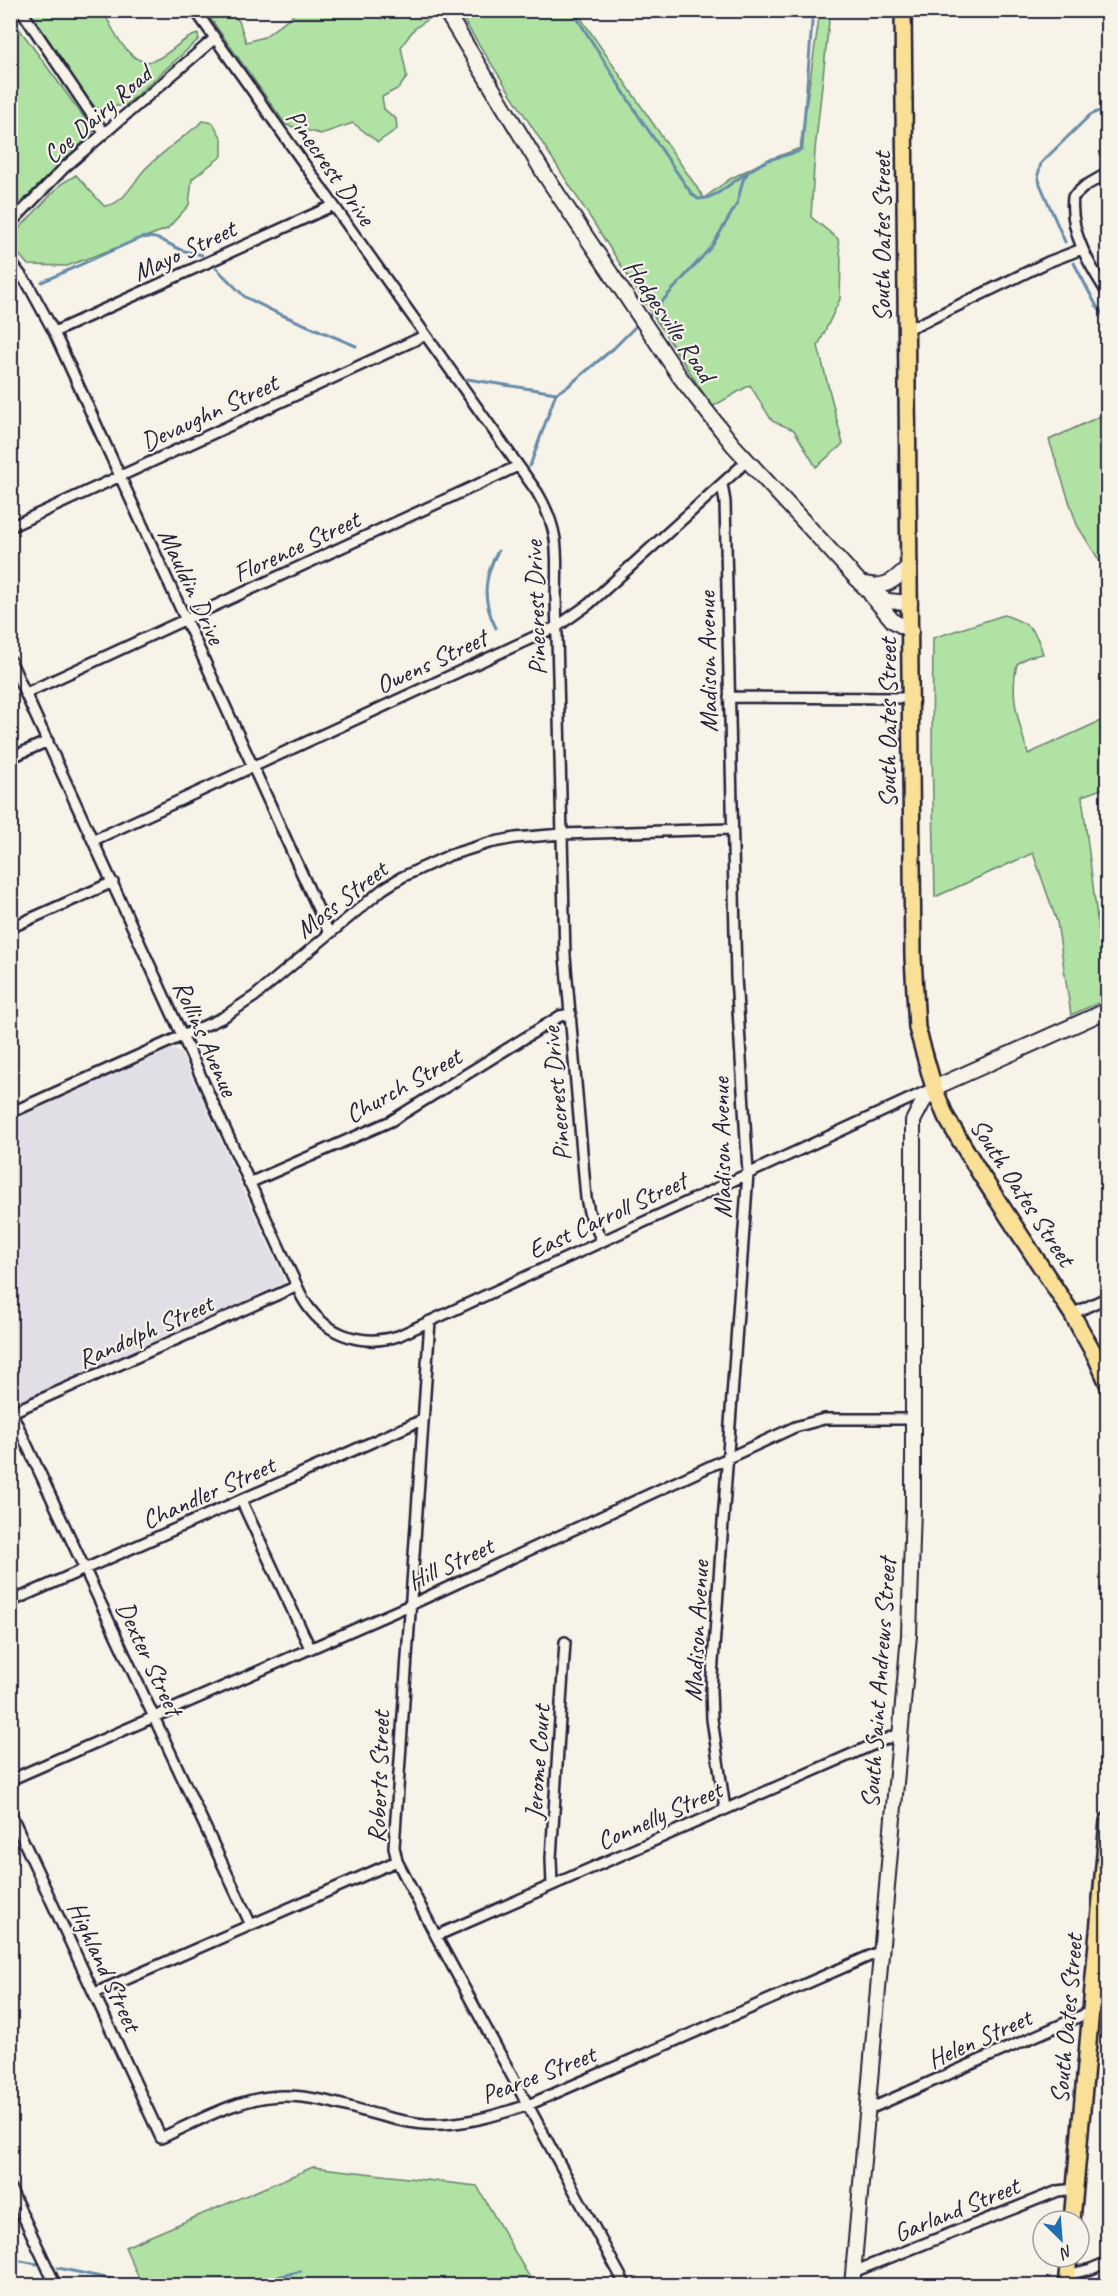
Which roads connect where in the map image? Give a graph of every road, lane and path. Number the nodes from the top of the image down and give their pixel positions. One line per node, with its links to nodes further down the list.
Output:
1 (21, 10): 6 (street)
2 (195, 10): 5 (street, Pinecrest Drive)
3 (445, 10): 16 (street, Hodgesville Road)
4 (903, 10): 13 (main road, South Oates Street)
5 (214, 39): 6 (street, Coe Dairy Road); 8 (street, Pinecrest Drive)
6 (104, 133): 9 (street, Coe Dairy Road)
7 (1107, 173): 10 (street)
8 (332, 206): 14 (street, Mayo Street); 15 (street, Pinecrest Drive)
9 (10, 224)
10 (1082, 249): 12 (street); 13 (street)
11 (10, 261): 14 (street, Mauldin Drive)
12 (1107, 294)
13 (905, 329): 21 (main road, South Oates Street)
14 (54, 333): 18 (street, Mauldin Drive)
15 (424, 336): 17 (street, Pinecrest Drive); 18 (street, Devaughn Street)
16 (747, 461): 19 (street, Owens Street); 22 (street, Hodgesville Road)
17 (518, 466): 24 (street, Florence Street); 25 (street, Pinecrest Drive)
18 (119, 477): 20 (street, Devaughn Street); 24 (street, Mauldin Drive)
19 (722, 484): 25 (street, Owens Street); 29 (street, Madison Avenue)
20 (10, 527)
21 (910, 565): 22 (street); 23 (main road, South Oates Street)
22 (864, 587): 23 (street, Hodgesville Road); 26 (street)
23 (910, 603): 26 (main road, South Oates Street)
24 (184, 620): 28 (street, Florence Street); 33 (street, Mauldin Drive)
25 (558, 627): 33 (street, Owens Street); 35 (street, Pinecrest Drive)
26 (911, 631): 30 (main road, South Oates Street)
27 (10, 660): 28 (street, Rollins Avenue)
28 (26, 693): 31 (street, Rollins Avenue)
29 (729, 697): 30 (street); 34 (street, Madison Avenue)
30 (911, 698): 43 (main road, South Oates Street)
31 (48, 741): 32 (street); 36 (street, Rollins Avenue)
32 (10, 758)
33 (252, 767): 36 (street, Owens Street); 39 (street, Mauldin Drive)
34 (731, 829): 35 (street, Moss Street); 45 (street, Madison Avenue)
35 (562, 834): 39 (street, Moss Street); 41 (street, Pinecrest Drive)
36 (94, 840): 37 (street, Rollins Avenue)
37 (113, 882): 38 (street); 42 (street, Rollins Avenue)
38 (10, 928)
39 (329, 933): 42 (street, Moss Street)
40 (1107, 1010): 43 (street)
41 (571, 1014): 46 (street, Church Street); 47 (street, Pinecrest Drive)
42 (182, 1036): 44 (street, Moss Street); 46 (street, Rollins Avenue)
43 (934, 1088): 45 (street, East Carroll Street); 50 (main road, South Oates Street); 54 (street, South Saint Andrews Street)
44 (10, 1113)
45 (748, 1173): 47 (street, East Carroll Street); 56 (street, Madison Avenue)
46 (249, 1183): 48 (street, Rollins Avenue)
47 (602, 1241): 51 (street, East Carroll Street)
48 (297, 1286): 51 (street, Rollins Avenue); 53 (street, Randolph Street)
49 (1107, 1297): 50 (street)
50 (1072, 1314): 52 (main road, South Oates Street)
51 (430, 1321): 55 (street, Roberts Street)
52 (1107, 1384)
53 (11, 1412): 58 (street, Dexter Street)
54 (913, 1419): 56 (street, Hill Street); 64 (street, South Saint Andrews Street)
55 (422, 1420): 57 (street, Chandler Street); 60 (street, Roberts Street)
56 (728, 1459): 60 (street, Hill Street); 66 (street, Madison Avenue)
57 (241, 1500): 58 (street, Chandler Street); 62 (street)
58 (86, 1569): 59 (street, Chandler Street); 63 (street, Dexter Street)
59 (10, 1602)
60 (410, 1605): 62 (street, Hill Street); 69 (street, Roberts Street)
61 (565, 1642): 70 (street, Jerome Court)
62 (310, 1648): 63 (street, Hill Street)
63 (154, 1717): 65 (street, Hill Street); 71 (street, Dexter Street)
64 (900, 1733): 66 (street, Connelly Street); 73 (street, South Saint Andrews Street)
65 (10, 1780)
66 (725, 1809): 70 (street, Connelly Street)
67 (10, 1812): 74 (street, Highland Street)
68 (1107, 1821): 76 (main road, South Oates Street)
69 (397, 1861): 71 (street); 72 (street, Roberts Street)
70 (552, 1885): 72 (street, Connelly Street)
71 (251, 1925): 74 (street)
72 (435, 1936): 77 (street, Roberts Street)
73 (881, 1951): 77 (street, Pearce Street); 78 (street, South Saint Andrews Street)
74 (95, 1993): 79 (street, Highland Street)
75 (1107, 2004): 76 (street, Helen Street)
76 (1090, 2012): 78 (street, Helen Street); 81 (main road, South Oates Street)
77 (528, 2105): 79 (street, Pearce Street); 87 (street, Roberts Street)
78 (867, 2110): 84 (street, South Saint Andrews Street)
79 (161, 2138)
80 (10, 2188): 86 (street)
81 (1075, 2189): 82 (main road, South Oates Street); 84 (street, Garland Street)
82 (1073, 2209)
83 (1107, 2262): 85 (street)
84 (853, 2279)
85 (1067, 2280)
86 (56, 2286)
87 (626, 2286)

